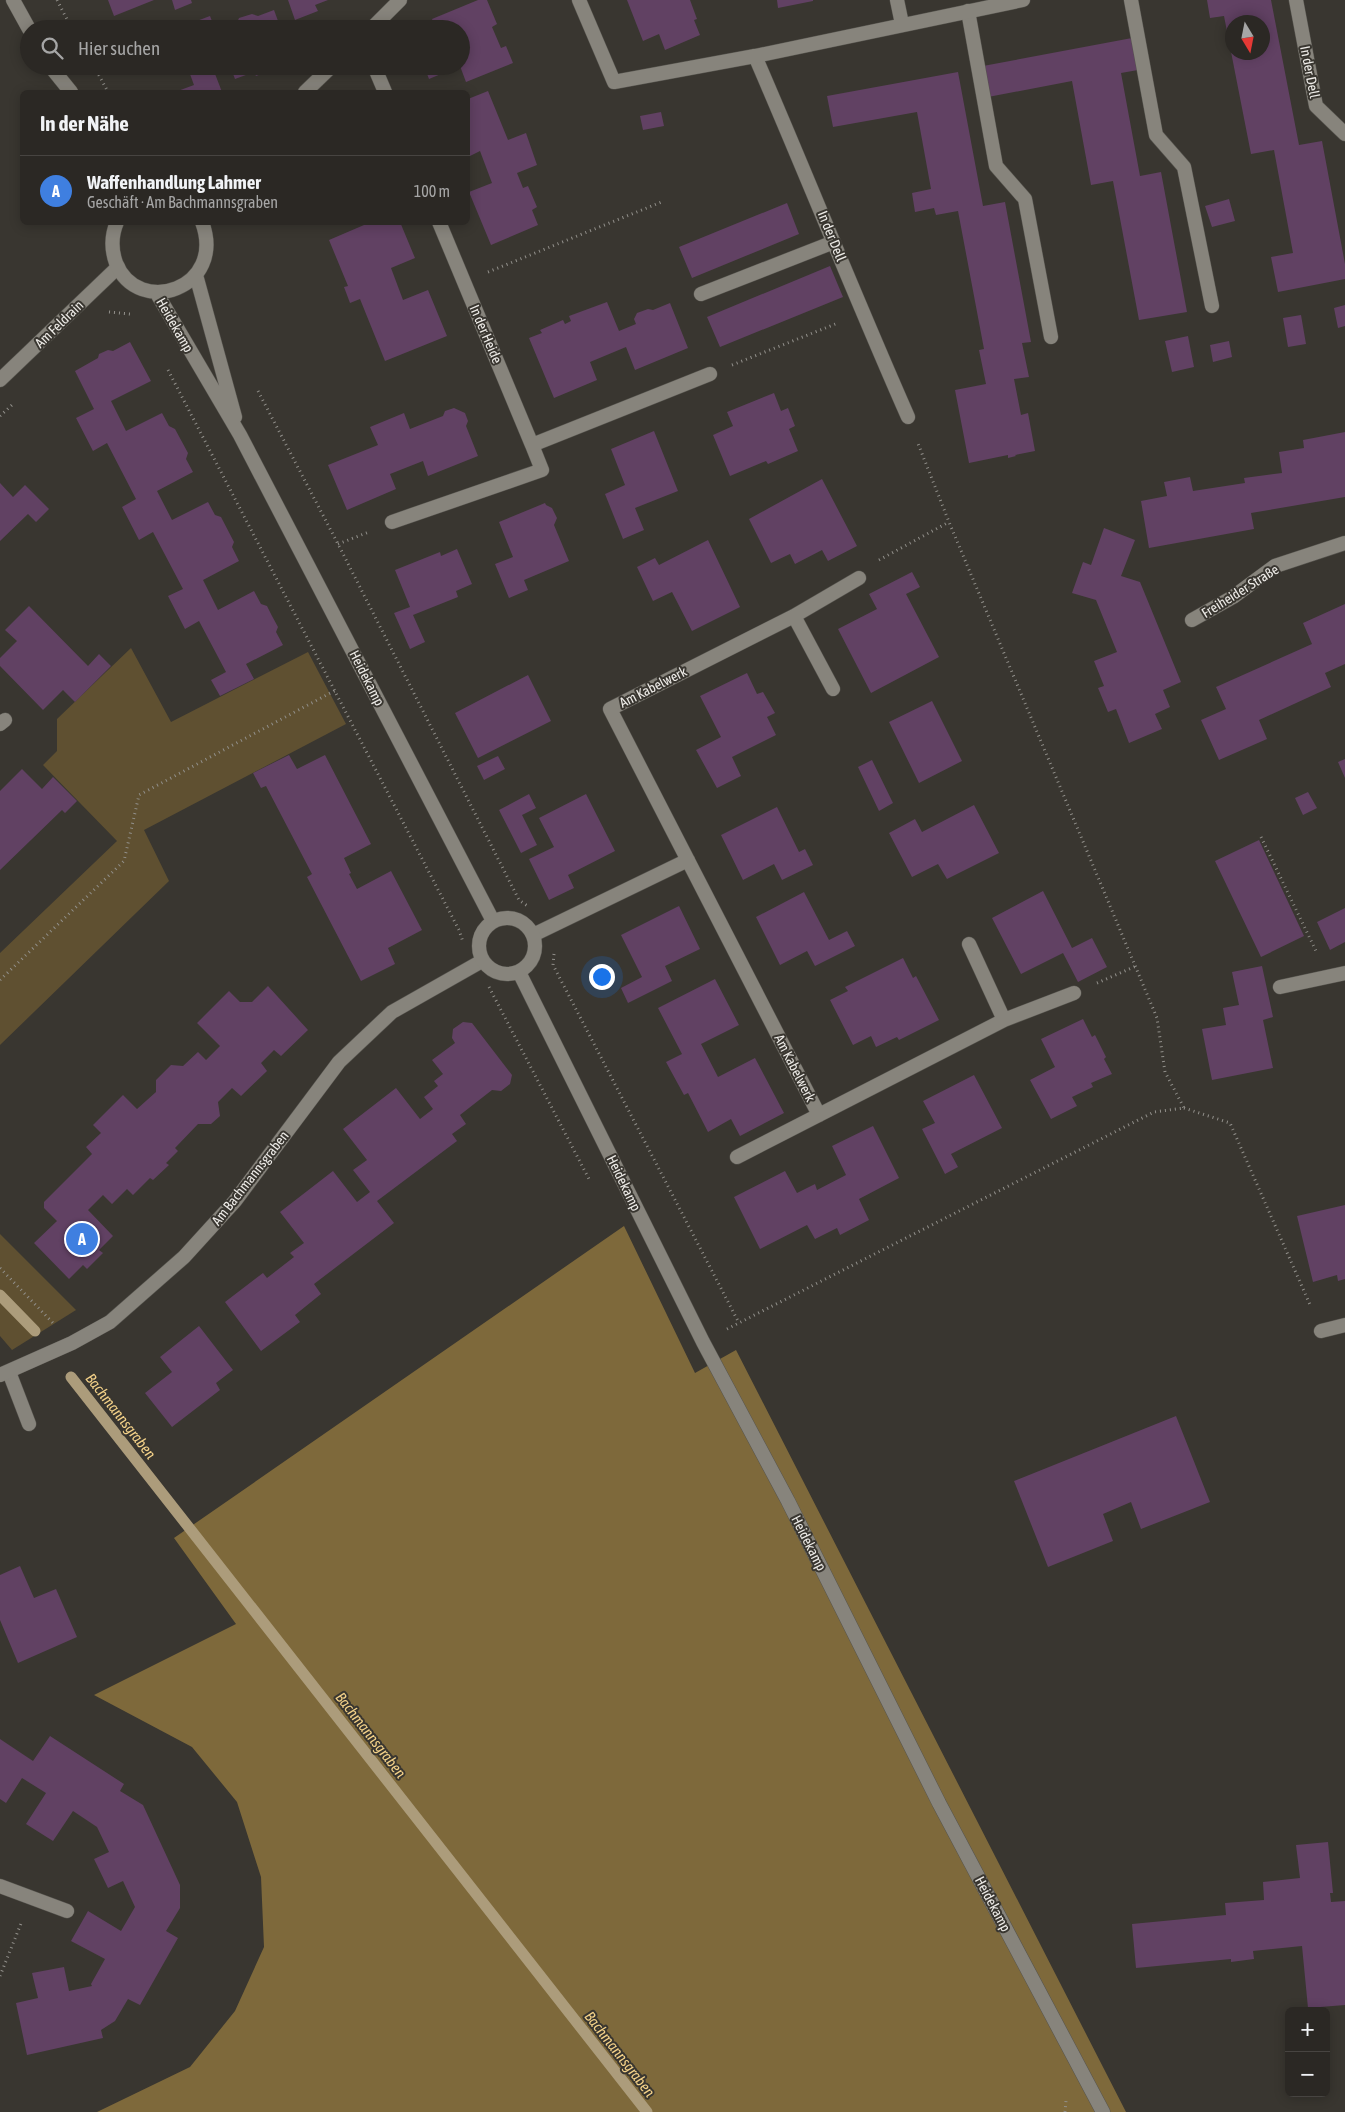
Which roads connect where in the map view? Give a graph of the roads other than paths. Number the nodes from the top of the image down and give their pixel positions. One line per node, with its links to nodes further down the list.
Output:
1 (13, 0): 9 (street)
2 (400, 0): 10 (street)
3 (579, 0): 12 (street)
4 (897, 0): 11 (street)
5 (1023, 0): 8 (street)
6 (1131, 0): 30 (street)
7 (1296, 0): 21 (street, In der Dell)
8 (968, 11): 11 (street); 31 (street)
9 (24, 20)
10 (379, 20)
11 (902, 24): 12 (street)
12 (755, 56): 25 (street, In der Dell)
13 (53, 75): 17 (street)
14 (57, 75): 18 (street)
15 (323, 75): 19 (street)
16 (378, 75): 20 (street)
17 (58, 90)
18 (69, 90)
19 (307, 90)
20 (384, 90)
21 (1345, 134)
22 (116, 225): 26 (street)
23 (203, 225): 27 (street, Heidekamp)
24 (440, 225): 36 (street, In der Heide)
25 (834, 242): 29 (street); 34 (street, In der Dell)
26 (118, 268): 28 (street, Heidekamp); 33 (street, Am Feldrain)
27 (196, 275): 28 (street, Heidekamp); 35 (street, Heidekamp)
28 (156, 292): 35 (street, Heidekamp)
29 (701, 294)
30 (1212, 306)
31 (1052, 338)
32 (710, 374): 36 (street)
33 (0, 380)
34 (908, 417)
35 (240, 435): 44 (street, Heidekamp)
36 (532, 446): 37 (street, In der Heide)
37 (392, 522)
38 (1345, 543): 41 (street, Freiheider Straße)
39 (859, 578): 40 (street, Am Kabelwerk)
40 (794, 616): 42 (street); 43 (street, Am Kabelwerk)
41 (1192, 620)
42 (832, 689)
43 (688, 860): 45 (street); 53 (street, Am Kabelwerk)
44 (493, 921): 45 (street); 47 (street)
45 (533, 935): 48 (street)
46 (969, 944): 52 (street)
47 (477, 964): 48 (street); 57 (street, Am Bachmannsgraben)
48 (519, 972): 61 (street, Heidekamp)
49 (1345, 973): 50 (street)
50 (1280, 987)
51 (1074, 993): 52 (street, Am Kabelwerk)
52 (1004, 1020): 53 (street, Am Kabelwerk)
53 (819, 1115): 54 (street, Am Kabelwerk)
54 (737, 1157)
55 (1345, 1325): 56 (street)
56 (1321, 1331)
57 (5, 1373): 58 (street)
58 (29, 1424)
59 (0, 1886): 60 (street)
60 (67, 1911)
61 (1103, 2112)

